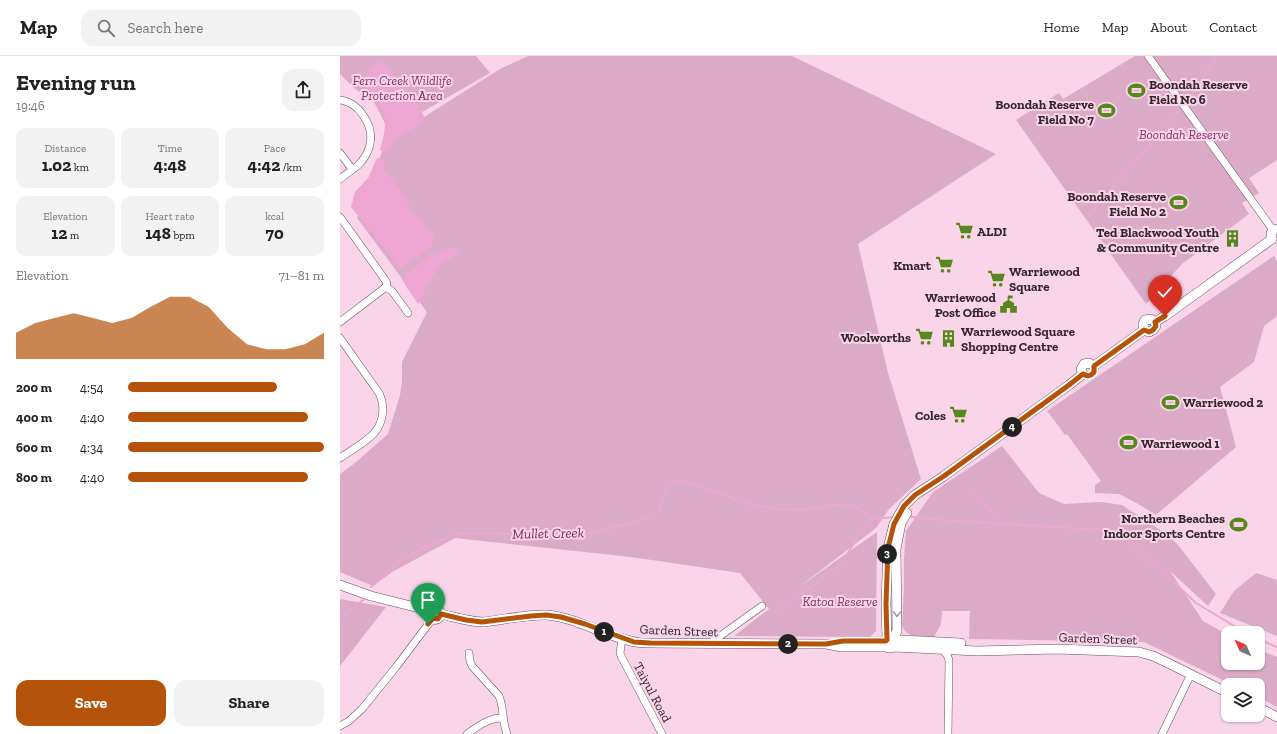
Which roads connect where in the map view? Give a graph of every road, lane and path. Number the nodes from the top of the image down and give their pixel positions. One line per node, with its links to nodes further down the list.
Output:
1 (1148, 56): 7 (street)
2 (340, 100): 4 (street)
3 (340, 153): 4 (street)
4 (352, 170): 5 (street)
5 (340, 179)
6 (340, 216): 8 (street)
7 (1275, 235): 13 (street)
8 (386, 287): 9 (street); 10 (street)
9 (408, 313)
10 (340, 322)
11 (340, 338): 12 (street)
12 (340, 458)
13 (898, 524): 18 (street, one-way to 18); 18 (street)
14 (340, 584): 16 (street, Garden Street)
15 (762, 606): 19 (street)
16 (435, 614): 17 (street, Garden Street); 30 (street)
17 (622, 638): 19 (street, Garden Street); 33 (street, Taiyul Road)
18 (892, 641): 19 (street, Garden Street); 20 (street, Garden Street); 22 (street, Garden Street)
19 (709, 644)
20 (942, 649): 21 (street, Garden Street); 24 (street)
21 (957, 649): 22 (street, Garden Street); 24 (street)
22 (1006, 650): 25 (street, Garden Street)
23 (469, 653): 29 (street)
24 (949, 660): 34 (street)
25 (1191, 674): 26 (street, Garden Street); 35 (street)
26 (1221, 689)
27 (1265, 711): 28 (street)
28 (1277, 717)
29 (502, 718): 31 (street); 32 (street)
30 (340, 726)
31 (467, 734)
32 (507, 734)
33 (662, 734)
34 (948, 734)
35 (1162, 734)

